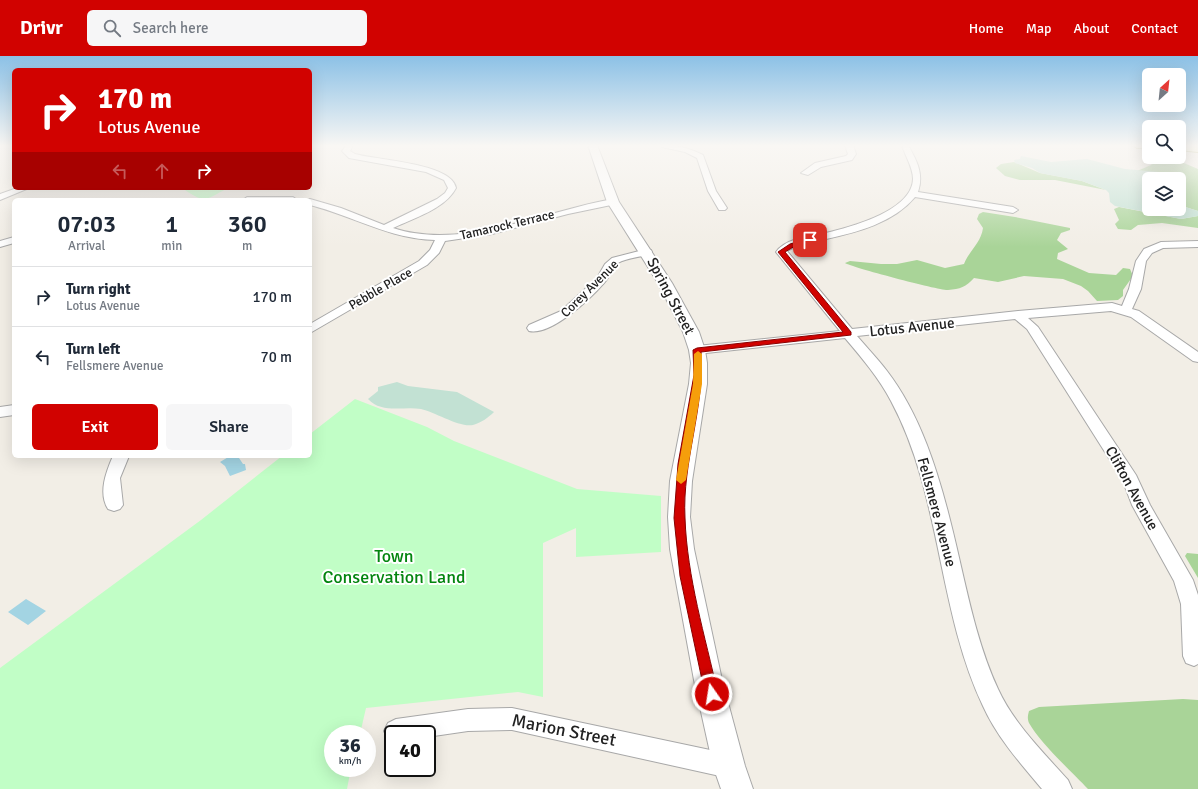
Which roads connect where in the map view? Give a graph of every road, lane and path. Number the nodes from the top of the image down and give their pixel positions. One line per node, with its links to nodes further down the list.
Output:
1 (447, 179): 12 (street)
2 (605, 179): 8 (street, Spring Street)
3 (708, 179): 10 (street)
4 (916, 179): 6 (street)
5 (19, 190): 7 (street)
6 (912, 194): 11 (street); 22 (street, Fellsmere Avenue)
7 (0, 196)
8 (613, 202): 13 (street, Tamarock Terrace); 17 (street, Spring Street)
9 (312, 203): 12 (street, Tamarock Terrace)
10 (722, 208)
11 (1013, 210)
12 (386, 228): 13 (street, Tamarock Terrace)
13 (441, 238): 20 (street, Pebble Place)
14 (12, 241): 15 (street)
15 (0, 244)
16 (1198, 244): 18 (street)
17 (647, 252): 21 (street, Corey Avenue); 23 (street, Spring Street)
18 (1126, 310): 19 (street, Lotus Avenue); 24 (street)
19 (1018, 315): 22 (street, Lotus Avenue); 29 (street, Clifton Avenue)
20 (312, 328)
21 (533, 328)
22 (849, 333): 23 (street, Lotus Avenue); 33 (street, Fellsmere Avenue)
23 (697, 350): 31 (street, Spring Street)
24 (1198, 358)
25 (12, 410): 26 (street)
26 (0, 412)
27 (120, 458): 28 (street)
28 (114, 505)
29 (1194, 656)
30 (433, 725): 31 (street, Marion Street)
31 (730, 766): 32 (street, Spring Street)
32 (737, 789)
33 (1059, 789)

